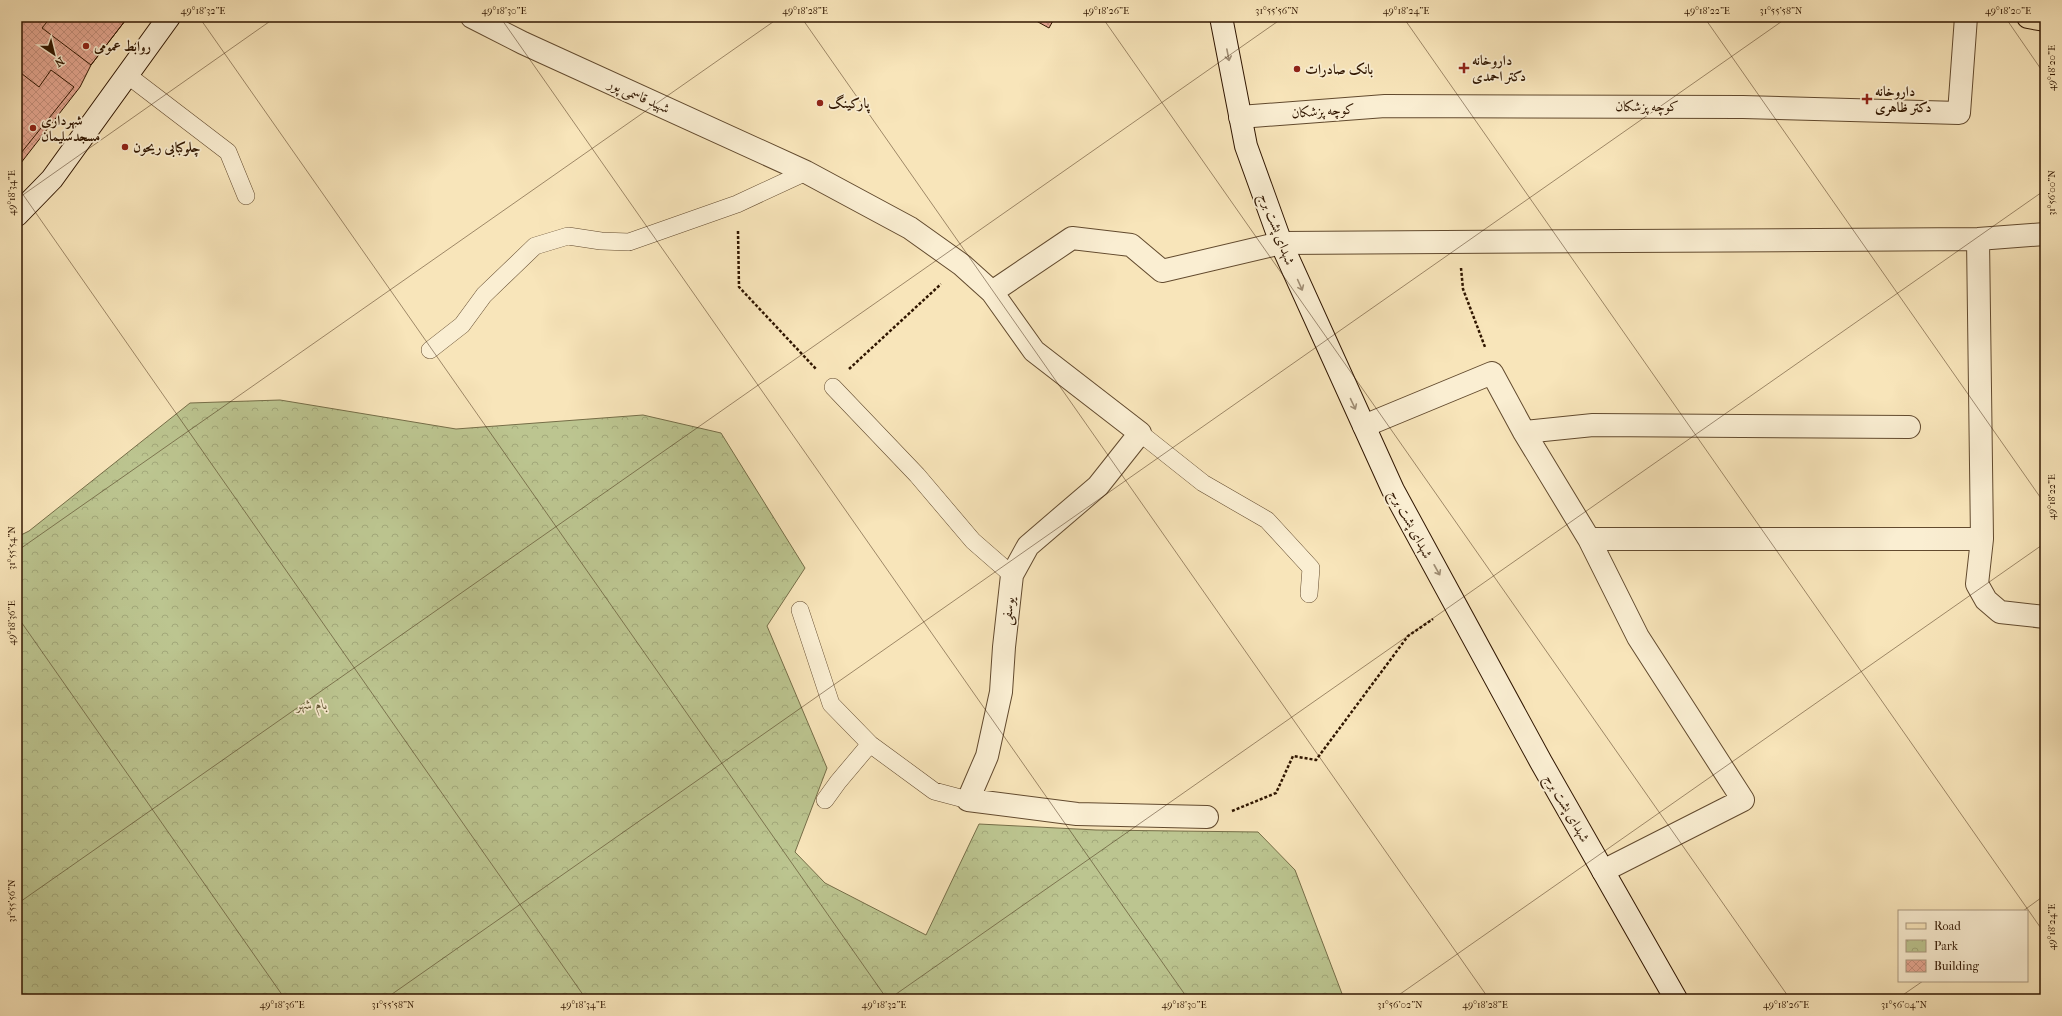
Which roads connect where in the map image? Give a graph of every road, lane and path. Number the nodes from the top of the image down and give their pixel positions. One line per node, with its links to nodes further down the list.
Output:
1 (169, 17): 7 (street)
2 (472, 17): 9 (street, شهید قاسمی پور)
3 (1221, 17): 8 (street, شهدای پشت برج, one-way to 8)
4 (1966, 17): 8 (street, کوچه پزشکان)
5 (2028, 17): 6 (main road)
6 (2045, 20)
7 (126, 74): 10 (lane); 12 (street)
8 (1240, 117): 16 (street, شهدای پشت برج)
9 (806, 172): 11 (lane); 17 (street, شهید قاسمی پور)
10 (246, 196)
11 (737, 204): 19 (lane); 21 (path)
12 (17, 214)
13 (2045, 234): 14 (street)
14 (1978, 239): 15 (street); 27 (street)
15 (1459, 242): 16 (street); 20 (path)
16 (1281, 243): 18 (street); 22 (street, شهدای پشت برج, one-way to 22)
17 (962, 265): 18 (street, شهید قاسمی پور); 21 (path)
18 (992, 292): 25 (street)
19 (430, 350)
20 (1492, 373): 22 (street); 24 (street)
21 (833, 387): 28 (lane)
22 (1364, 426): 30 (street, شهدای پشت برج, one-way to 30)
23 (1909, 427): 24 (street)
24 (1524, 432): 26 (street)
25 (1140, 433): 28 (street, یوسفی); 29 (lane)
26 (1589, 538): 27 (street); 37 (street)
27 (1982, 539): 32 (street)
28 (1012, 575): 35 (street, یوسفی)
29 (1309, 594)
30 (1455, 604): 36 (path); 37 (street, شهدای پشت برج)
31 (800, 610): 33 (lane)
32 (2045, 617)
33 (870, 744): 34 (lane); 35 (lane)
34 (825, 800)
35 (968, 800): 36 (street)
36 (1206, 817)
37 (1604, 871): 38 (street, شهدای پشت برج)
38 (1676, 999)

